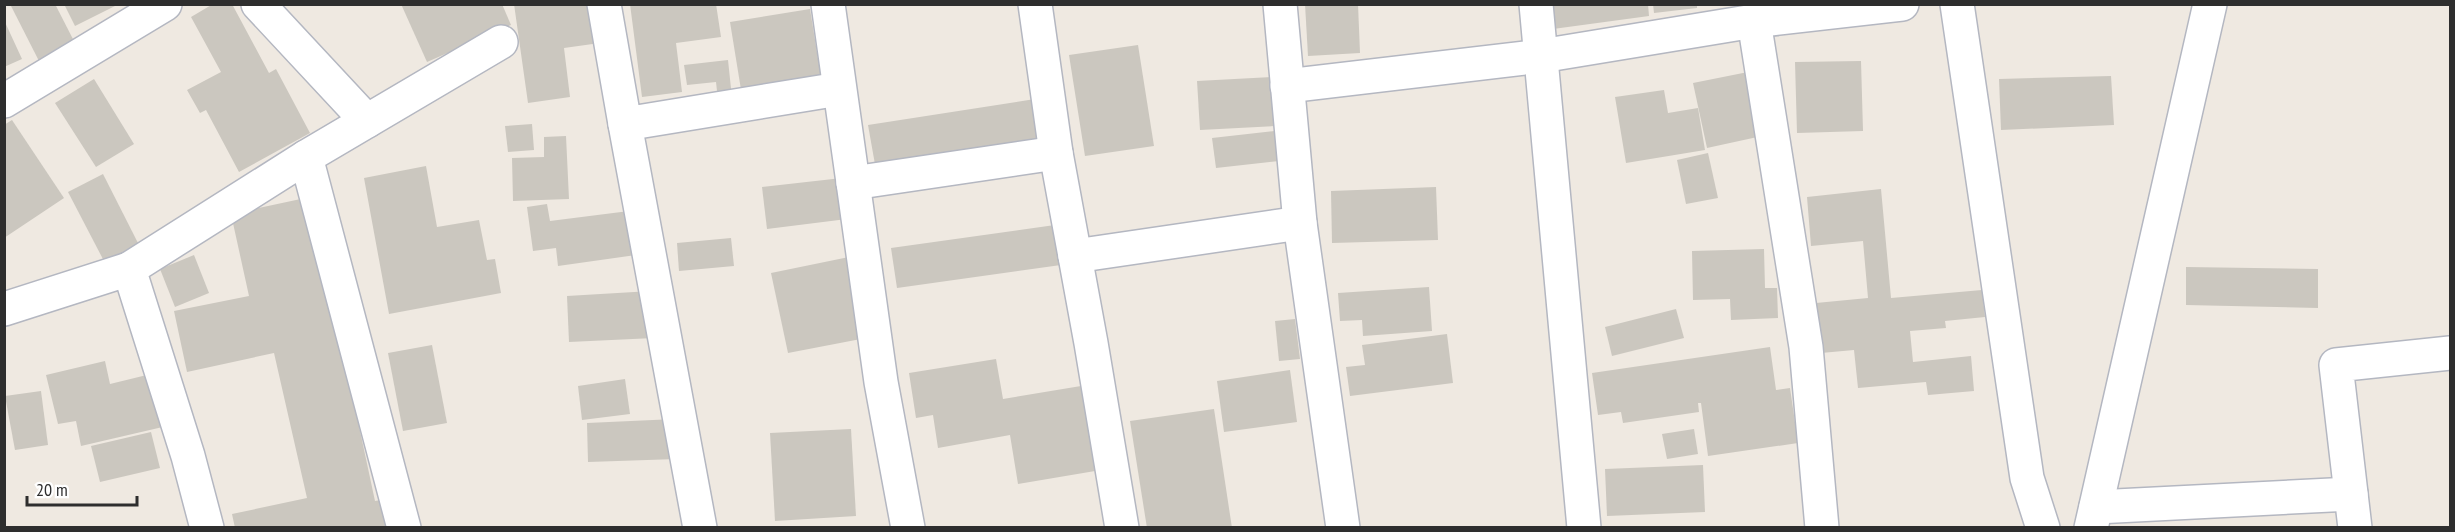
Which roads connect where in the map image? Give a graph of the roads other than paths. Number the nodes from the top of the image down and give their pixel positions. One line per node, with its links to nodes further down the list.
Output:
1 (165, 4): 16 (street)
2 (258, 4): 17 (street)
3 (604, 4): 18 (street)
4 (828, 4): 15 (street)
5 (1035, 4): 19 (street)
6 (1280, 4): 14 (street)
7 (1536, 4): 13 (street)
8 (1902, 4): 11 (street)
9 (1957, 4): 37 (street)
10 (2210, 4): 28 (street)
11 (1754, 21): 13 (street); 36 (street)
12 (501, 42): 17 (street)
13 (1541, 56): 14 (street); 35 (street)
14 (1287, 86): 22 (street)
15 (839, 89): 18 (street); 21 (street)
16 (4, 101)
17 (367, 121): 20 (street)
18 (625, 124): 31 (street)
19 (1056, 153): 21 (street); 23 (street)
20 (306, 157): 24 (street); 30 (street)
21 (853, 183): 32 (street)
22 (1300, 223): 23 (street); 34 (street)
23 (1075, 256): 33 (street)
24 (129, 269): 25 (street); 29 (street)
25 (4, 309)
26 (2451, 353): 27 (street)
27 (2351, 494): 28 (street); 38 (street)
28 (2094, 517)
29 (207, 528)
30 (404, 528)
31 (700, 528)
32 (908, 528)
33 (1122, 528)
34 (1343, 528)
35 (1584, 528)
36 (1822, 528)
37 (2043, 528)
38 (2355, 528)

